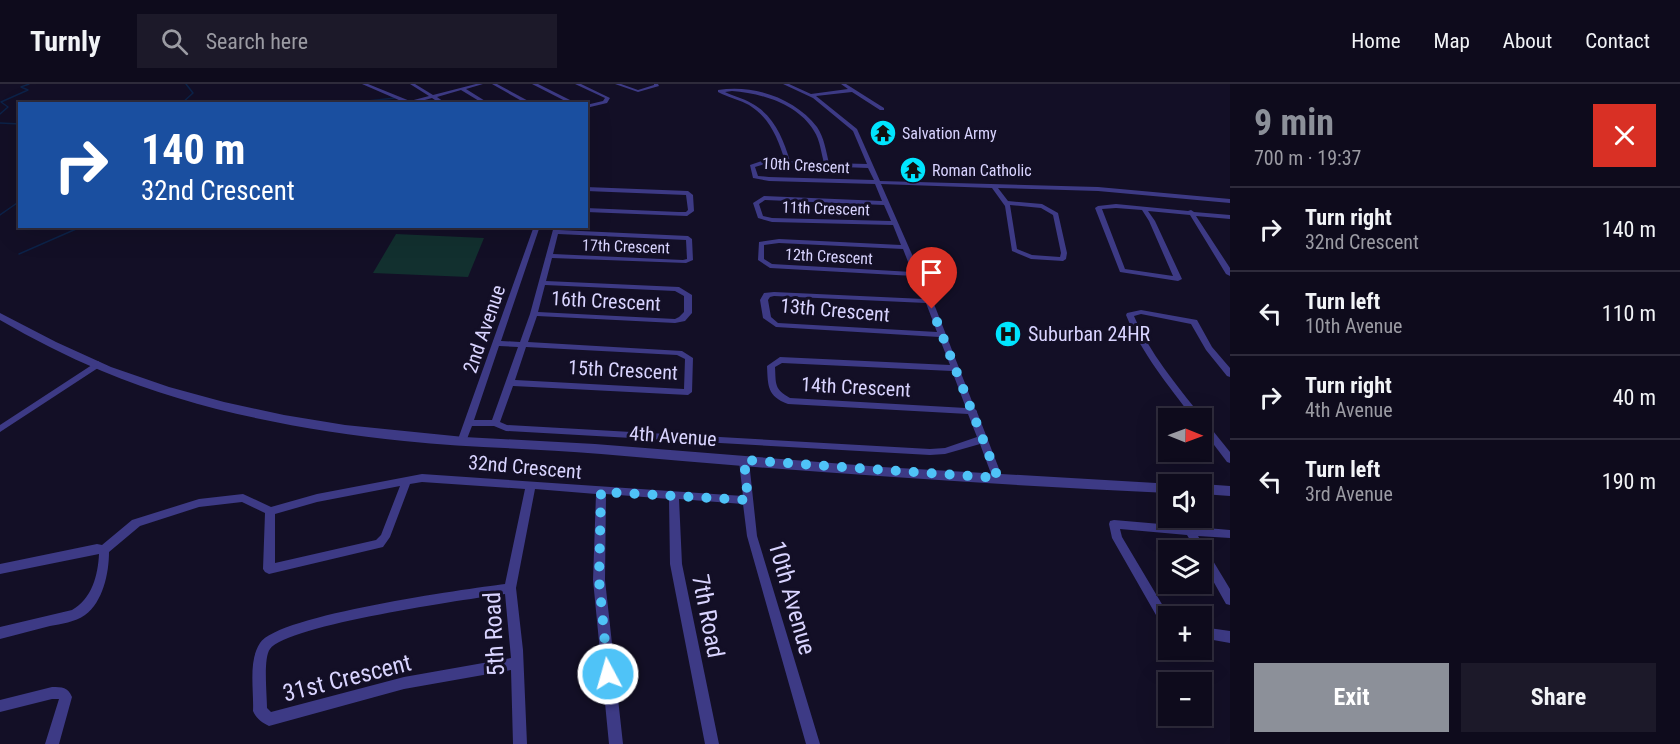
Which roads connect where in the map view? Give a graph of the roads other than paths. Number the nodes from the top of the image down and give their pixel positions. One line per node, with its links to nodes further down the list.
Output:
1 (364, 84): 16 (street)
2 (426, 84): 11 (street)
3 (481, 84): 12 (street)
4 (494, 84): 20 (street)
5 (534, 84): 21 (street)
6 (577, 84): 22 (street)
7 (617, 84): 8 (street)
8 (656, 84)
9 (786, 84): 14 (street)
10 (843, 84): 13 (street)
11 (414, 85): 15 (street)
12 (462, 89): 15 (street); 19 (street)
13 (853, 90): 14 (street); 23 (street)
14 (812, 95): 26 (street)
15 (433, 96): 17 (street); 18 (street)
16 (409, 102)
17 (415, 102)
18 (442, 102)
19 (485, 102)
20 (528, 102)
21 (572, 102)
22 (588, 106)
23 (882, 109)
24 (788, 163): 25 (street, 10th Crescent); 25 (street); 27 (street, 10th Crescent)
25 (827, 164): 26 (street, 10th Crescent)
26 (871, 166): 27 (street)
27 (878, 182): 28 (street); 31 (street)
28 (994, 186): 30 (street); 32 (street)
29 (588, 189): 34 (street)
30 (1230, 201)
31 (887, 203): 37 (street); 37 (street, 11th Crescent)
32 (1006, 203): 32 (street)
33 (1144, 209): 33 (street); 35 (street)
34 (588, 210)
35 (1191, 212): 36 (street); 43 (street)
36 (1230, 217)
37 (896, 223): 40 (street)
38 (536, 228): 49 (street, 2nd Avenue)
39 (557, 229): 41 (street); 41 (street, 17th Crescent)
40 (905, 247): 42 (street); 42 (street, 12th Crescent)
41 (549, 256): 44 (street)
42 (916, 274): 45 (street)
43 (1230, 274)
44 (541, 283): 46 (street); 46 (street, 16th Crescent)
45 (928, 301): 48 (street); 48 (street, 13th Crescent)
46 (534, 314): 50 (street)
47 (0, 316): 51 (street, 4th Avenue)
48 (942, 335): 52 (street)
49 (497, 343): 50 (street, 15th Crescent); 57 (street, 2nd Avenue)
50 (521, 345): 54 (street); 54 (street, 15th Crescent)
51 (98, 364): 59 (street); 62 (street, 4th Avenue)
52 (955, 368): 56 (street); 56 (street, 14th Crescent)
53 (1230, 374): 55 (street)
54 (509, 382): 58 (street)
55 (1190, 408)
56 (972, 411): 61 (street)
57 (469, 423): 58 (street); 62 (street, 2nd Avenue)
58 (495, 423): 61 (street)
59 (0, 429)
60 (1212, 435): 63 (street)
61 (983, 439): 65 (street)
62 (462, 442): 64 (street, 4th Avenue)
63 (1229, 456)
64 (744, 460): 65 (street, 4th Avenue); 73 (street, 10th Avenue)
65 (998, 478): 68 (street, 4th Avenue)
66 (407, 480): 67 (street, 32nd Crescent); 74 (street, 32nd Crescent); 74 (street)
67 (530, 487): 71 (street, 32nd Crescent); 81 (street, 5th Road)
68 (1158, 487)
69 (1212, 490): 70 (street)
70 (1230, 491)
71 (601, 492): 72 (street, 32nd Crescent); 91 (street)
72 (674, 495): 73 (street, 32nd Crescent); 92 (street, 7th Road)
73 (748, 500): 93 (street, 10th Avenue)
74 (270, 511): 78 (street)
75 (1190, 531): 76 (street); 77 (street); 83 (street)
76 (1230, 534)
77 (1195, 540)
78 (104, 550): 79 (street); 84 (street)
79 (0, 569)
80 (1212, 570): 82 (street)
81 (510, 588): 87 (street, 5th Road); 87 (street, 31st Crescent)
82 (1230, 600)
83 (1158, 608)
84 (0, 633)
85 (1212, 634): 86 (street)
86 (1230, 637)
87 (516, 663): 90 (street, 5th Road)
88 (0, 706): 89 (street)
89 (52, 744)
90 (520, 744)
91 (616, 744)
92 (712, 744)
93 (813, 744)

